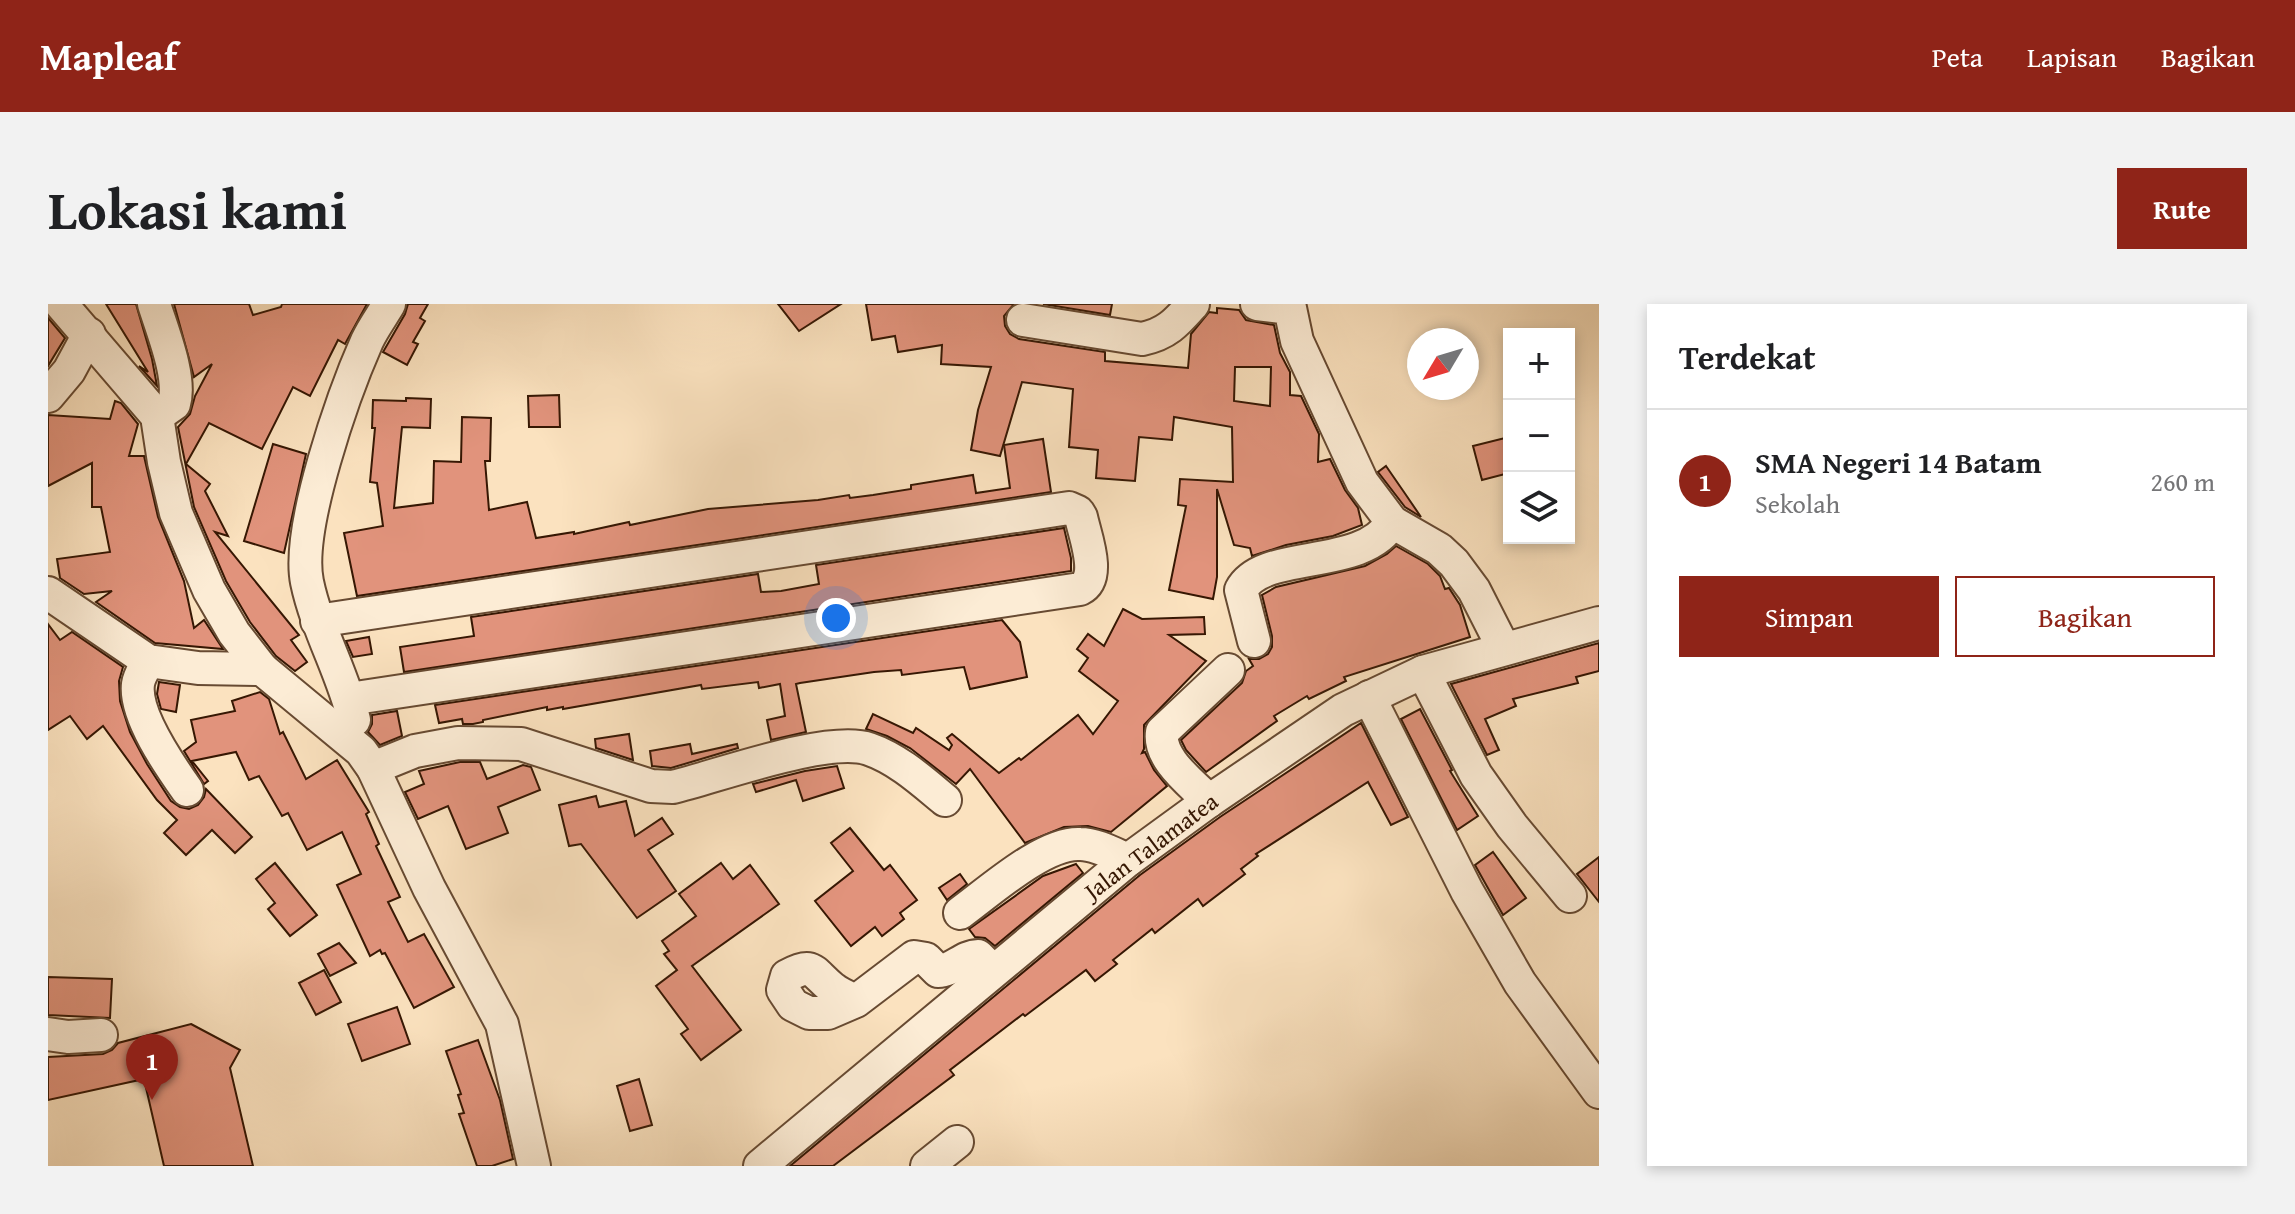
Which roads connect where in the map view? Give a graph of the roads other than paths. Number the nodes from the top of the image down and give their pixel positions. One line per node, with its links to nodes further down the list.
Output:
1 (61, 304): 8 (street)
2 (154, 304): 10 (street)
3 (389, 304): 13 (street)
4 (1193, 304): 7 (street)
5 (1257, 304): 6 (street)
6 (1290, 306): 11 (street)
7 (1023, 320)
8 (89, 334): 9 (street); 10 (street)
9 (48, 396)
10 (157, 416): 18 (street)
11 (1392, 522): 15 (street); 16 (street)
12 (48, 593): 17 (street)
13 (317, 621): 22 (street); 22 (street)
14 (1599, 623): 16 (street, Jalan Talamatea)
15 (1254, 641)
16 (1504, 649): 20 (street, Jalan Talamatea)
17 (148, 661): 18 (street); 24 (street)
18 (262, 669): 23 (street)
19 (1228, 670): 26 (street)
20 (1423, 672): 21 (street, Jalan Talamatea); 28 (street)
21 (1369, 697): 26 (street, Jalan Talamatea); 34 (street)
22 (349, 699): 23 (street)
23 (367, 759): 25 (street); 36 (street)
24 (187, 790)
25 (945, 800)
26 (1209, 801): 27 (street, Jalan Talamatea)
27 (1128, 860): 29 (street); 30 (street, Jalan Talamatea)
28 (1570, 896)
29 (960, 913)
30 (993, 971): 31 (street); 37 (street, Jalan Talamatea)
31 (856, 1001)
32 (48, 1034): 33 (street)
33 (101, 1035)
34 (1599, 1092)
35 (957, 1142): 38 (street)
36 (534, 1166)
37 (760, 1166)
38 (927, 1166)

